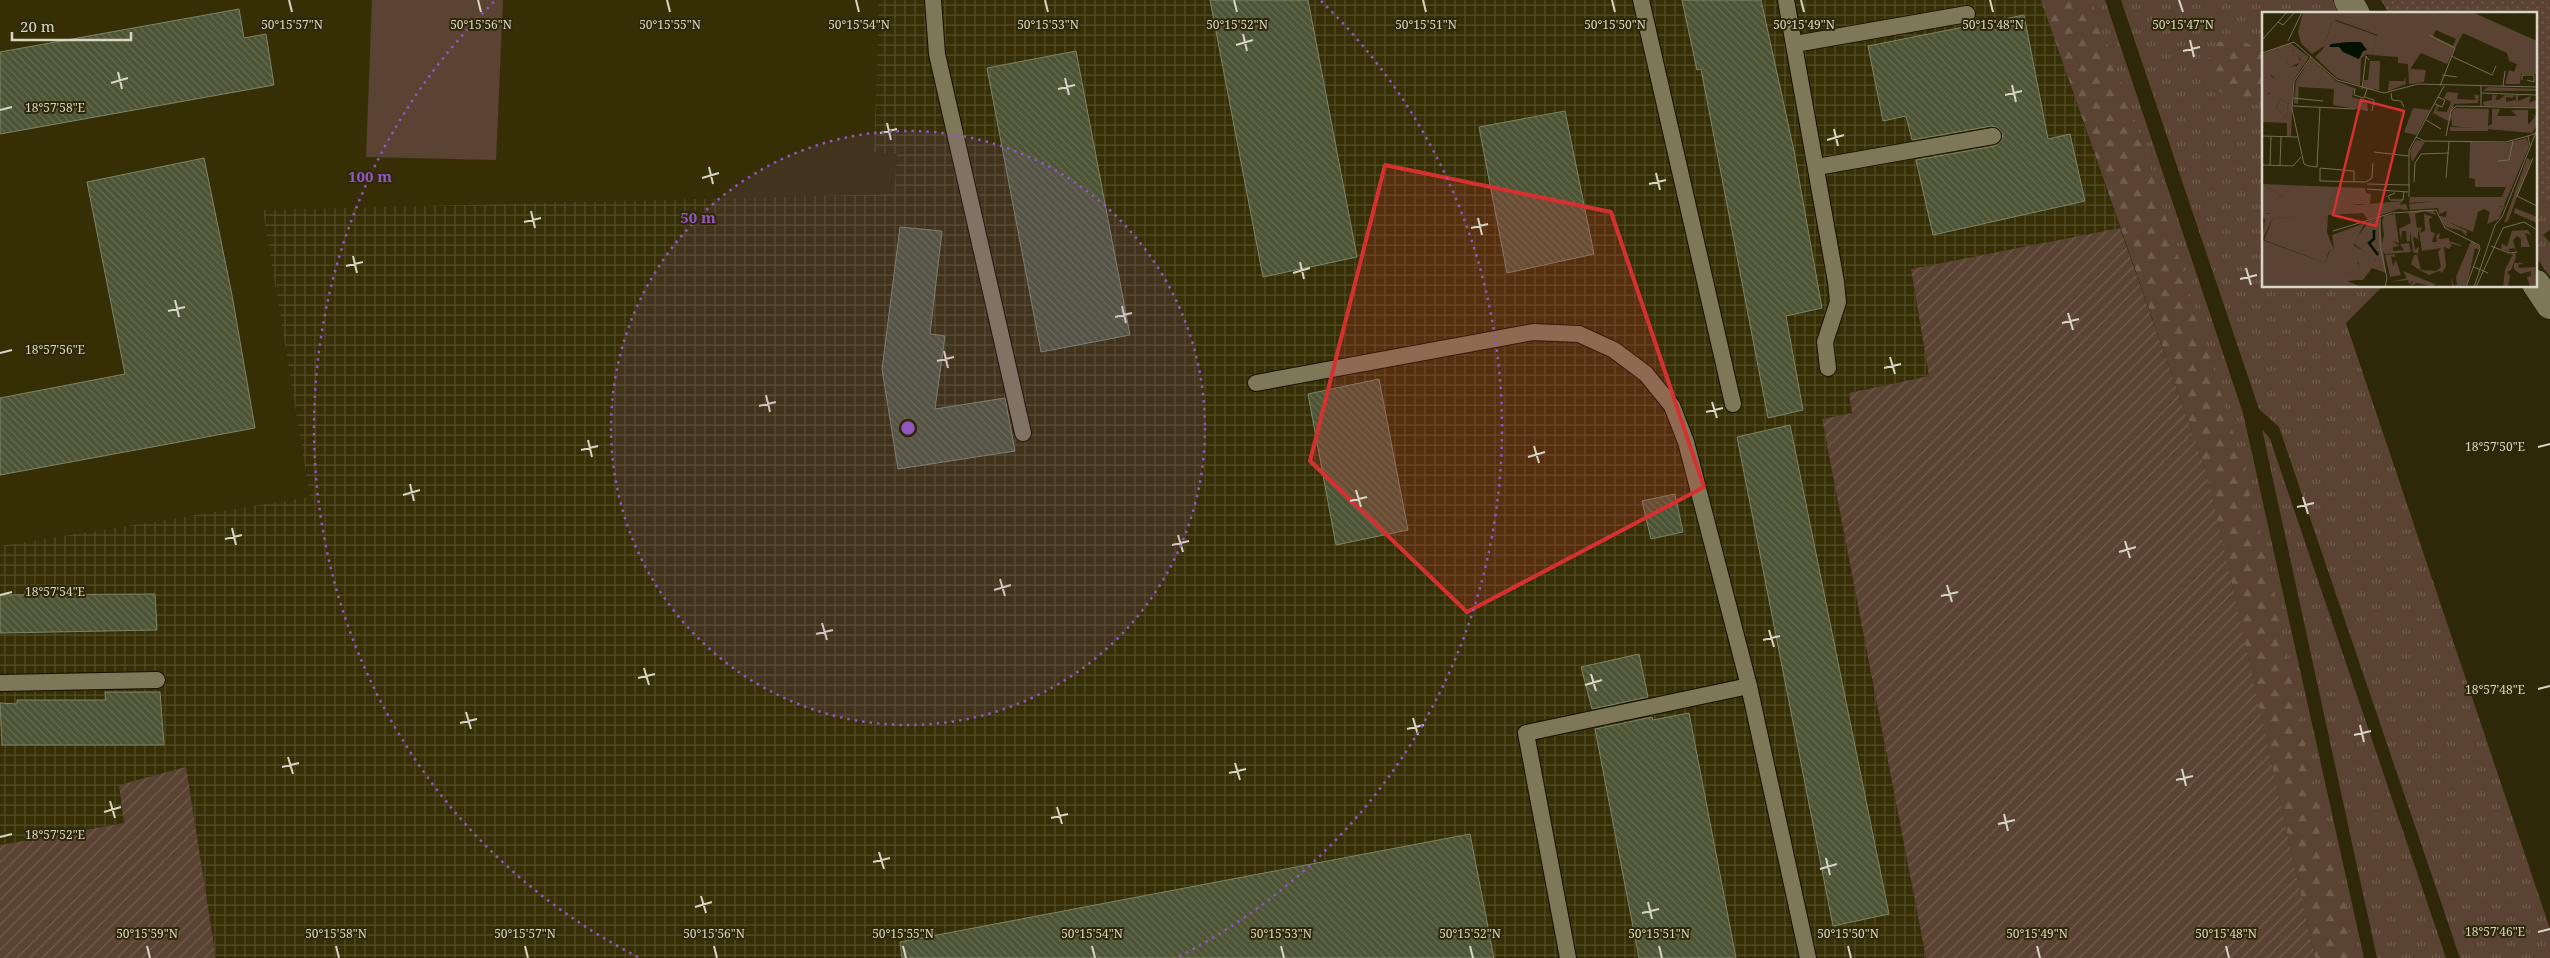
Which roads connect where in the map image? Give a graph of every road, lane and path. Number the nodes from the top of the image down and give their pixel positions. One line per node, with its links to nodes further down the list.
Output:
1 (933, 0): 15 (lane)
2 (1641, 0): 14 (lane)
3 (1786, 0): 7 (lane)
4 (2348, 0): 5 (street)
5 (2355, 12)
6 (1967, 14): 7 (lane)
7 (1795, 44): 9 (lane)
8 (1993, 136): 9 (lane)
9 (1817, 167): 12 (lane)
10 (2538, 287): 11 (street)
11 (2550, 304)
12 (1828, 368)
13 (1256, 383): 18 (lane)
14 (1733, 404)
15 (1022, 433)
16 (157, 680): 17 (lane)
17 (0, 682)
18 (1749, 686): 19 (lane); 20 (lane)
19 (1568, 958)
20 (1808, 958)

